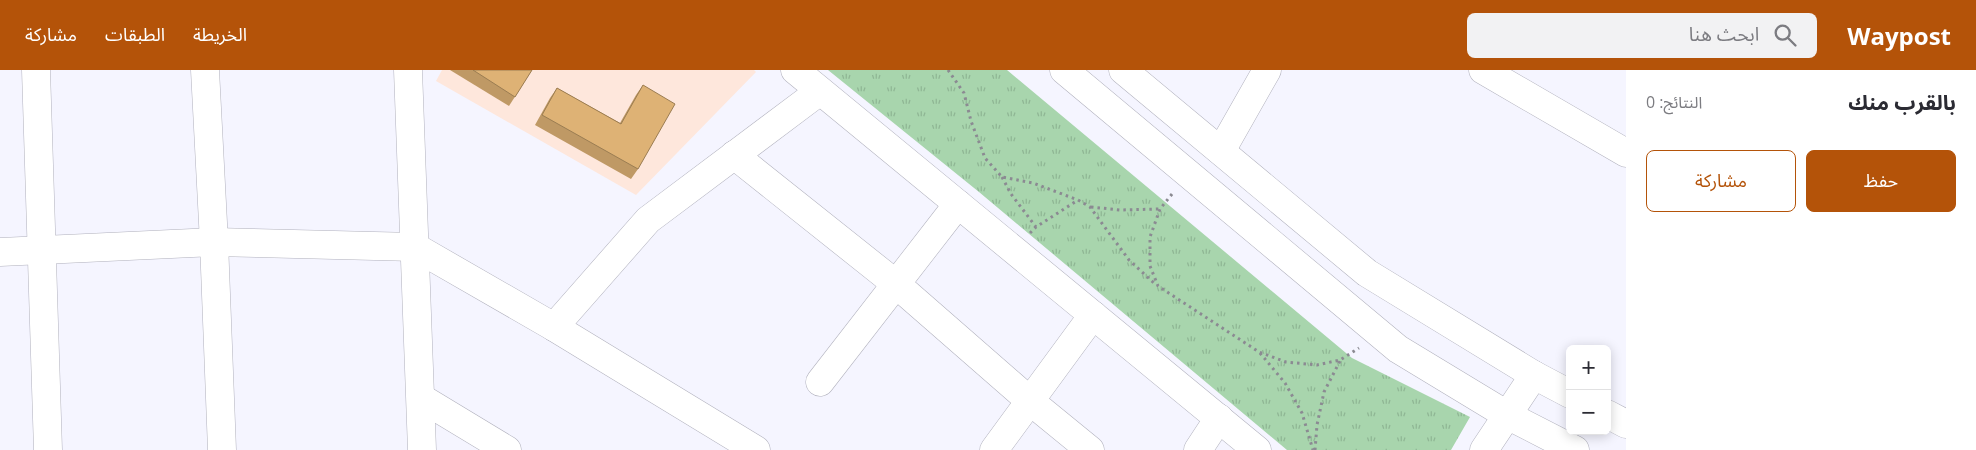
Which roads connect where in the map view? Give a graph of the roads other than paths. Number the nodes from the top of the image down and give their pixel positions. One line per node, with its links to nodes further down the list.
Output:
1 (36, 70): 16 (street)
2 (205, 70): 14 (street)
3 (408, 70): 15 (street)
4 (795, 70): 9 (street)
5 (1064, 70): 26 (street)
6 (1123, 70): 10 (street)
7 (1267, 70): 10 (street)
8 (1483, 70): 11 (street)
9 (820, 91): 12 (street); 13 (street)
10 (1221, 151): 21 (street)
11 (1626, 153)
12 (734, 155): 18 (street); 20 (street)
13 (958, 204): 18 (street); 19 (street)
14 (214, 242): 15 (street); 16 (street); 31 (street)
15 (415, 246): 20 (street); 24 (street)
16 (43, 251): 17 (street); 30 (street)
17 (0, 252)
18 (896, 284): 22 (street); 25 (street)
19 (1093, 315): 25 (street); 28 (street)
20 (554, 327): 34 (street)
21 (1534, 375): 23 (street); 26 (street)
22 (820, 382)
23 (1566, 392)
24 (420, 398): 32 (street); 33 (street)
25 (1030, 401): 35 (street); 36 (street)
26 (1507, 415): 39 (street); 40 (street)
27 (1611, 416): 29 (street)
28 (1219, 418): 37 (street); 38 (street)
29 (1626, 424)
30 (48, 450)
31 (222, 450)
32 (422, 450)
33 (507, 450)
34 (756, 450)
35 (994, 450)
36 (1090, 450)
37 (1198, 450)
38 (1258, 450)
39 (1484, 450)
40 (1576, 450)

